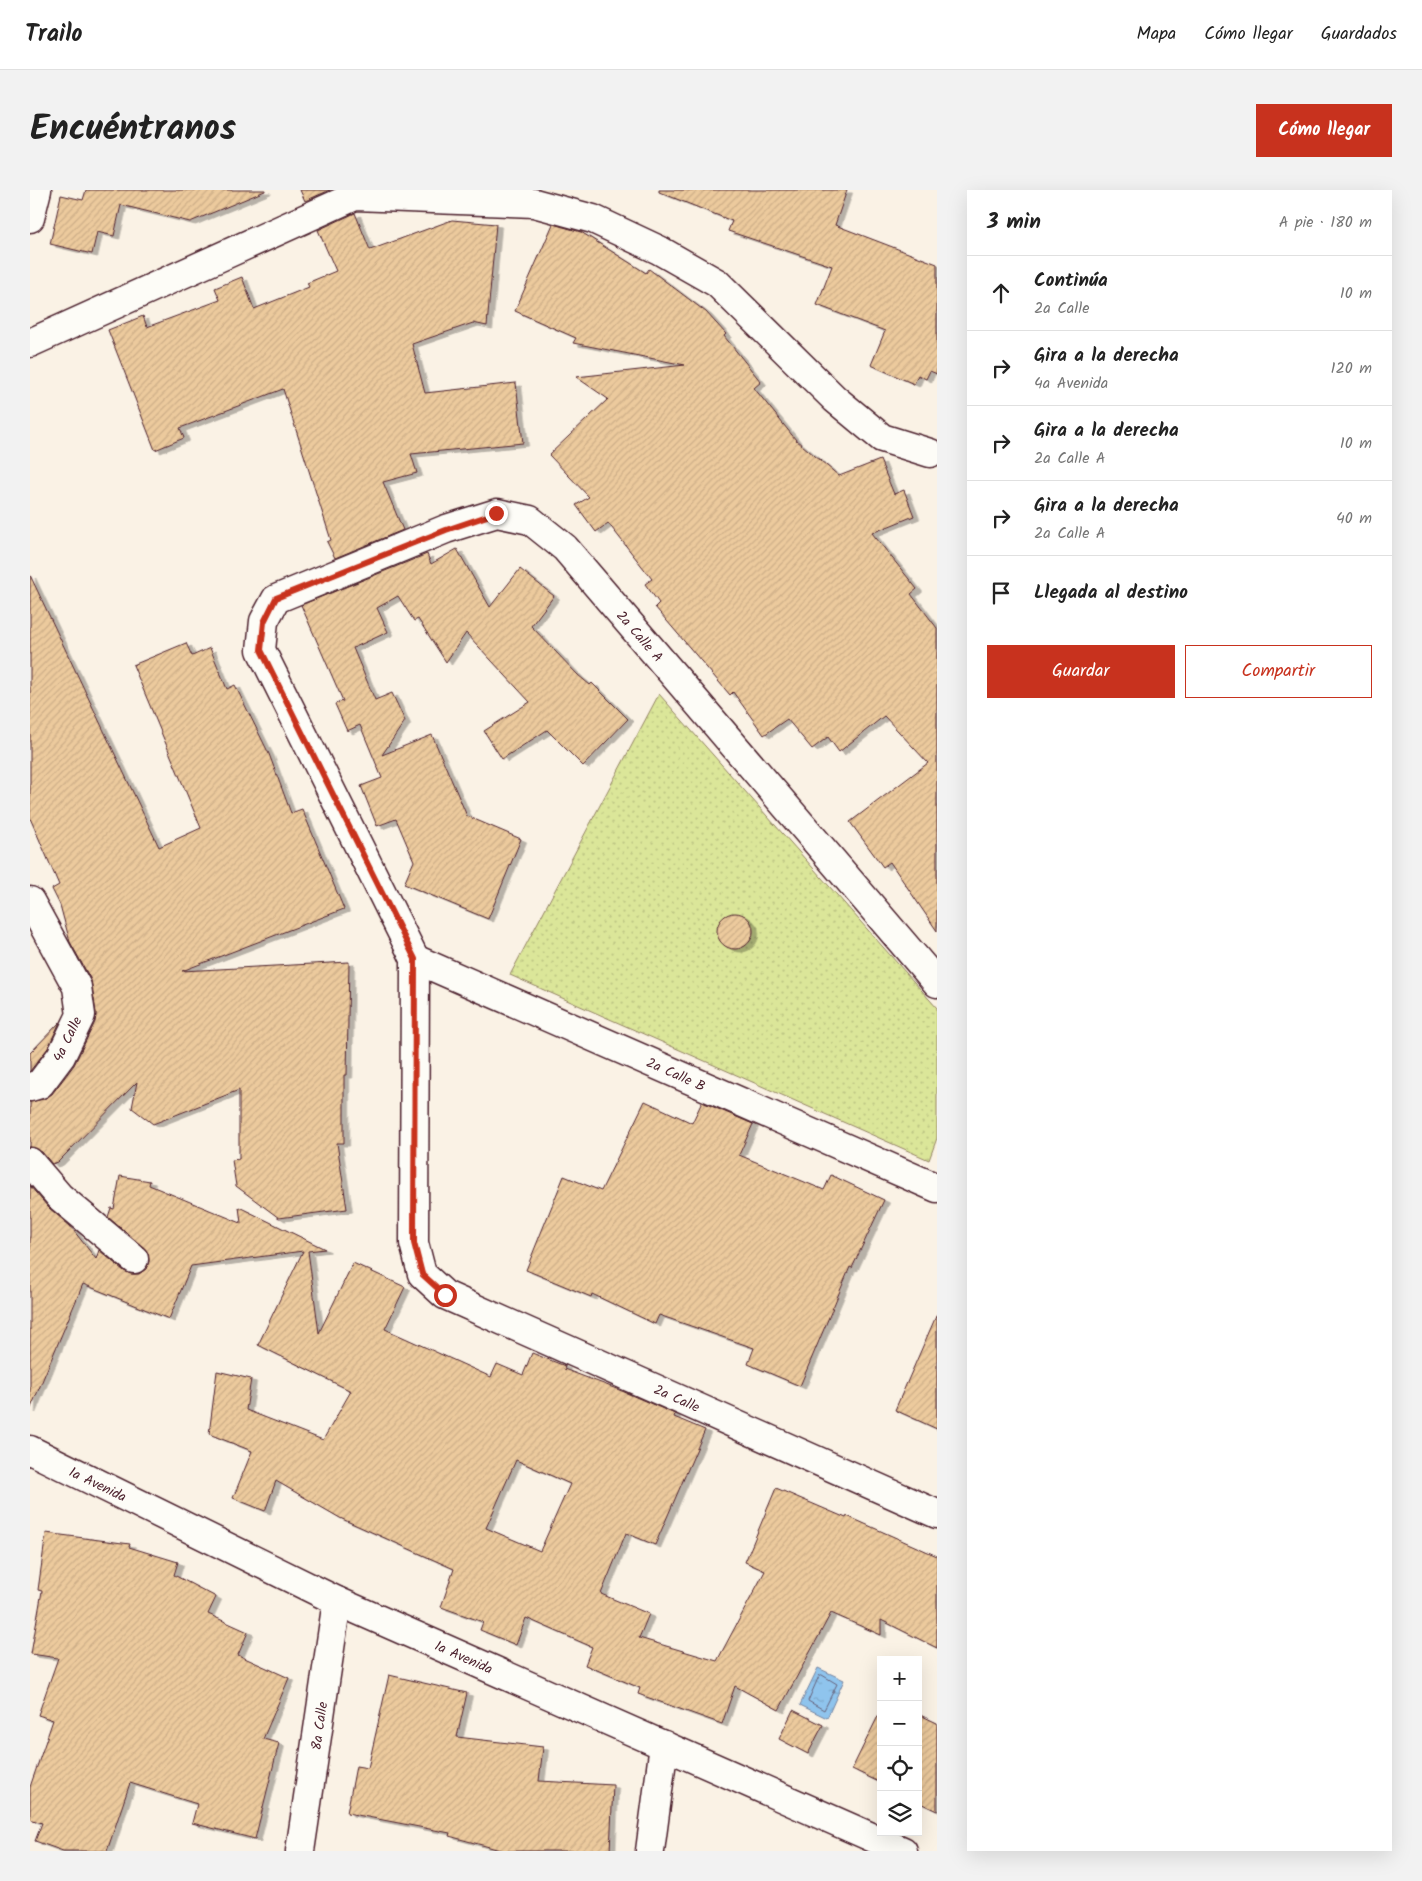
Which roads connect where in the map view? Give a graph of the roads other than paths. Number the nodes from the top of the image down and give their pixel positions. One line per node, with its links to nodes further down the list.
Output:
1 (37, 190): 3 (street)
2 (356, 193): 4 (street); 5 (street)
3 (30, 218)
4 (30, 342)
5 (935, 459)
6 (30, 901): 9 (street, 4a Calle)
7 (415, 959): 8 (street, 2a Calle A); 11 (street, 2a Calle B); 14 (street, 2a Calle)
8 (937, 983)
9 (30, 1088)
10 (30, 1162): 12 (street)
11 (937, 1188)
12 (134, 1259)
13 (30, 1450): 15 (street, 1a Avenida)
14 (937, 1514)
15 (337, 1601): 16 (street, 1a Avenida); 17 (street, 8a Calle)
16 (664, 1745): 18 (street); 19 (street, 1a Avenida)
17 (300, 1851)
18 (650, 1851)
19 (904, 1851)

